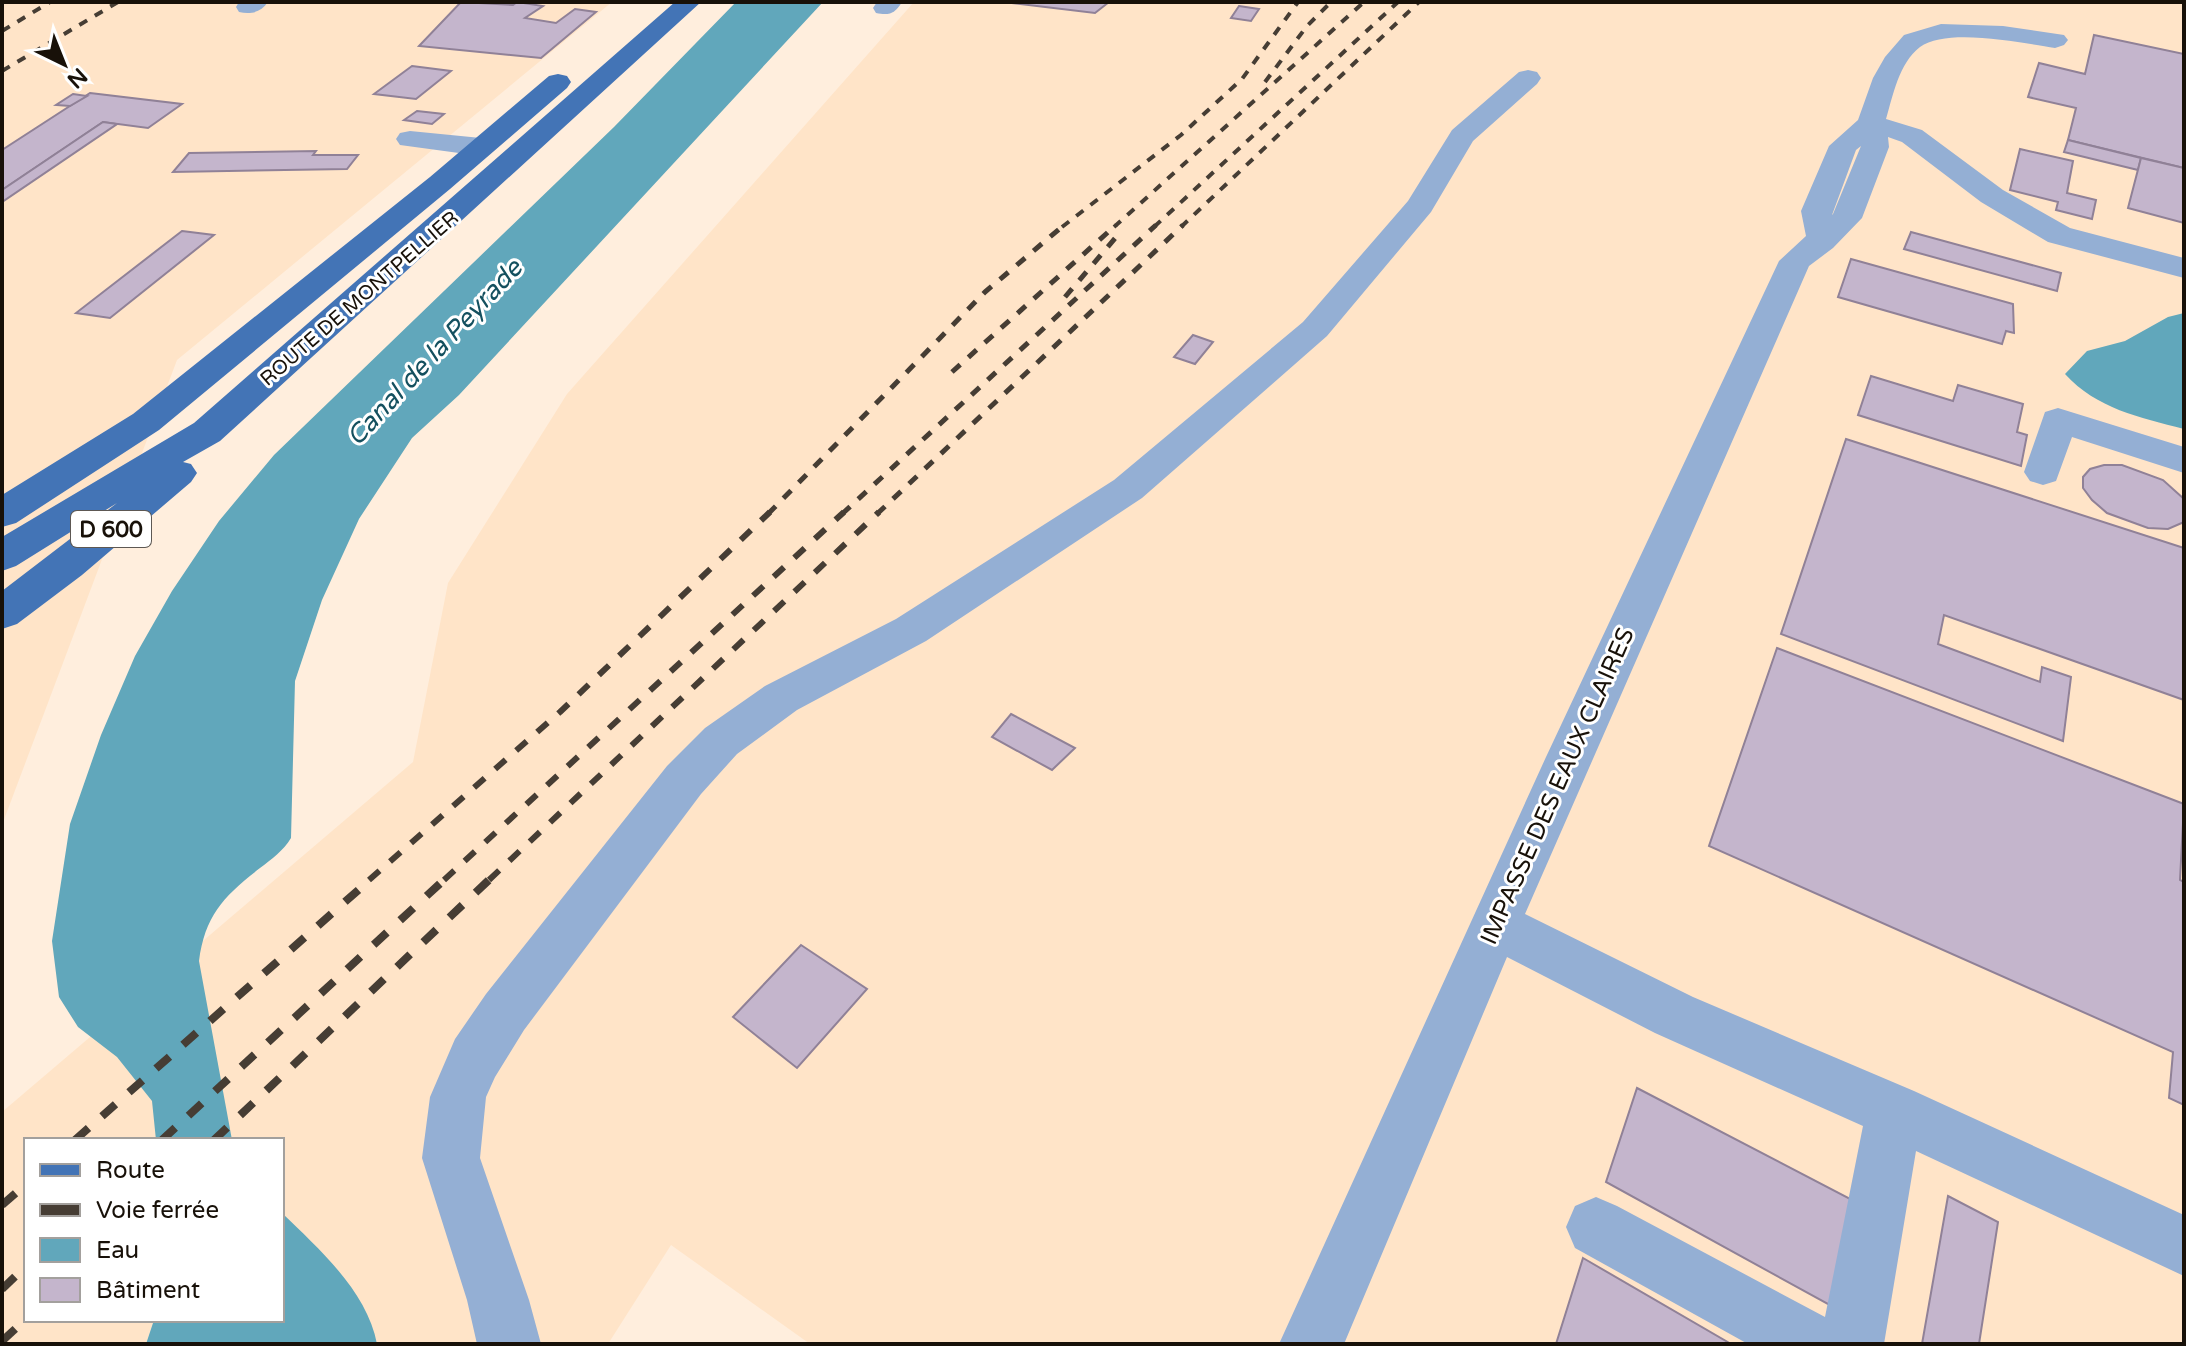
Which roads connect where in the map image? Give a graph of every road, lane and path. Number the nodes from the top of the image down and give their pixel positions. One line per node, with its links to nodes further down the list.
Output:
1 (651, 2): 7 (main road, ROUTE DE MONTPELLIER)
2 (689, 2): 9 (main road, ROUTE DE MONTPELLIER)
3 (2055, 40): 5 (street, IMPASSE DES EAUX CLAIRES)
4 (1528, 78): 19 (street)
5 (1871, 123): 8 (street); 15 (street, IMPASSE DES EAUX CLAIRES)
6 (410, 139): 7 (street)
7 (481, 147): 12 (main road, ROUTE DE MONTPELLIER)
8 (2184, 268)
9 (207, 432): 13 (main road, ROUTE DE MONTPELLIER); 14 (main road, D 600)
10 (2184, 460): 11 (street)
11 (2043, 472)
12 (2, 513)
13 (2, 556)
14 (2, 613)
15 (1495, 925): 16 (street); 20 (street, IMPASSE DES EAUX CLAIRES)
16 (1894, 1111): 18 (street); 22 (street)
17 (1596, 1227): 21 (street)
18 (2184, 1246)
19 (509, 1344)
20 (1311, 1344)
21 (1811, 1344)
22 (1852, 1344)

